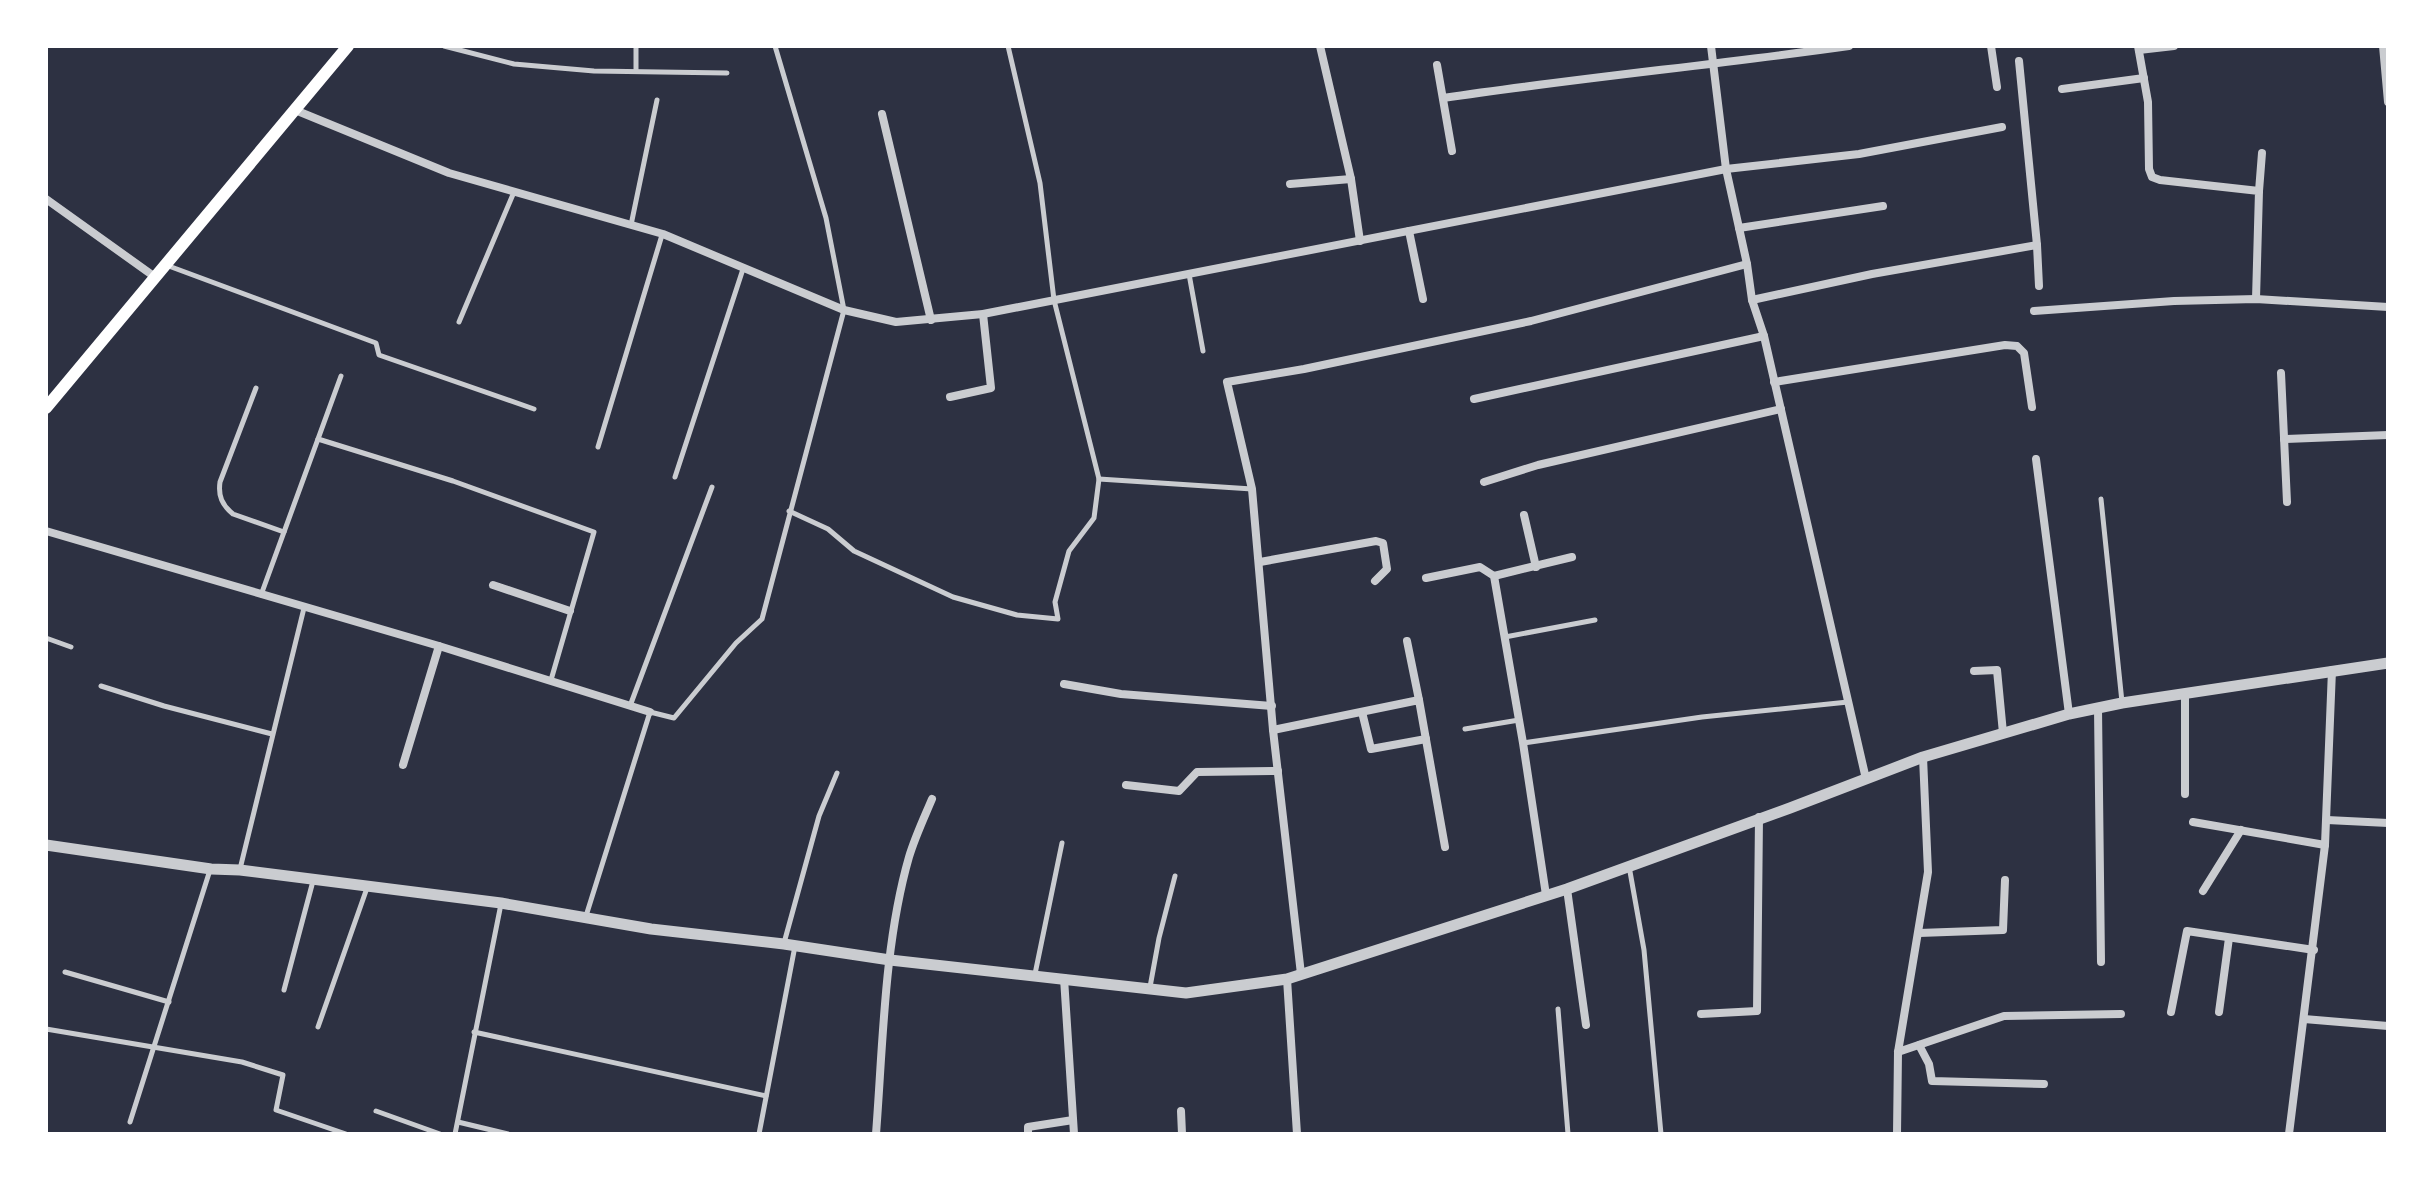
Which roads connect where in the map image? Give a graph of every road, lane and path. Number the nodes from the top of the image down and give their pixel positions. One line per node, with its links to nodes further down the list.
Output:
1 (444, 46): 17 (lane)
2 (636, 46): 17 (lane)
3 (775, 46): 54 (lane)
4 (1008, 46): 51 (lane)
5 (1320, 46): 31 (street)
6 (1711, 46): 16 (street)
7 (1849, 46): 11 (street)
8 (1991, 46): 20 (street)
9 (2174, 46): 12 (street)
10 (2383, 46): 24 (street)
11 (1820, 48): 16 (street)
12 (2139, 48): 19 (street)
13 (341, 49): 25 (main road)
14 (2019, 61): 42 (street)
15 (1437, 65): 22 (street)
16 (1713, 65): 22 (street); 30 (street)
17 (636, 71): 18 (lane)
18 (727, 73)
19 (2144, 78): 21 (street); 34 (street)
20 (1997, 87)
21 (2062, 89)
22 (1443, 98): 28 (street)
23 (657, 100): 37 (lane)
24 (2388, 102)
25 (295, 110): 33 (street); 44 (main road)
26 (882, 114): 57 (street)
27 (2002, 127): 30 (street)
28 (1452, 151)
29 (2262, 153): 34 (street)
30 (1726, 169): 38 (street); 39 (street)
31 (1351, 179): 32 (street); 41 (street)
32 (1290, 184)
33 (514, 191): 37 (street); 58 (lane)
34 (2259, 191): 50 (street)
35 (46, 199): 47 (street)
36 (1883, 206): 38 (street)
37 (631, 225): 40 (street)
38 (1739, 228): 43 (street)
39 (1409, 231): 41 (street); 49 (street)
40 (663, 234): 45 (street); 74 (lane)
41 (1360, 241): 46 (street)
42 (2037, 245): 48 (street); 52 (street)
43 (1747, 264): 52 (street); 80 (street)
44 (165, 265): 47 (main road); 69 (lane)
45 (743, 269): 54 (street); 76 (lane)
46 (1189, 273): 51 (street); 60 (lane)
47 (155, 277): 67 (main road)
48 (2039, 286)
49 (1423, 299)
50 (2256, 299): 53 (street); 55 (street)
51 (1054, 300): 56 (street); 77 (lane)
52 (1752, 300): 59 (street)
53 (2388, 307)
54 (844, 310): 57 (street); 83 (lane)
55 (2034, 311)
56 (983, 314): 57 (street); 65 (street)
57 (931, 320)
58 (459, 322)
59 (1764, 336): 63 (street); 66 (street)
60 (1203, 351)
61 (2281, 373): 73 (street)
62 (341, 376): 72 (lane)
63 (1774, 382): 68 (street); 70 (street)
64 (256, 388): 86 (lane)
65 (950, 397)
66 (1474, 399)
67 (47, 404)
68 (2032, 407)
69 (534, 409)
70 (1781, 409): 78 (street); 111 (street)
71 (2388, 435): 73 (street)
72 (318, 439): 86 (lane); 96 (lane)
73 (2284, 439): 82 (street)
74 (598, 447)
75 (2036, 459): 118 (street)
76 (675, 477)
77 (1099, 479): 80 (lane); 83 (lane)
78 (1484, 482)
79 (712, 487): 114 (lane)
80 (1252, 489): 88 (street)
81 (2101, 499): 112 (lane)
82 (2287, 502)
83 (789, 511): 116 (lane)
84 (1524, 515): 89 (street)
85 (46, 531): 94 (street)
86 (284, 532): 94 (lane)
87 (1572, 557): 89 (street)
88 (1260, 562): 92 (street); 113 (street)
89 (1536, 567): 90 (street)
90 (1494, 576): 91 (street); 98 (street)
91 (1426, 578)
92 (1375, 581)
93 (493, 585): 96 (street)
94 (261, 595): 95 (street)
95 (304, 608): 101 (street); 123 (lane)
96 (570, 611): 106 (lane)
97 (1595, 620): 98 (lane)
98 (1505, 637): 119 (street)
99 (46, 638): 102 (lane)
100 (1407, 641): 110 (street)
101 (439, 646): 106 (street); 127 (street)
102 (71, 647)
103 (2388, 663): 104 (street)
104 (2332, 670): 109 (street); 135 (street)
105 (1974, 671): 122 (street)
106 (551, 680): 114 (street)
107 (1064, 684): 113 (street)
108 (101, 686): 123 (lane)
109 (2185, 694): 112 (street); 132 (street)
110 (1419, 700): 117 (street); 124 (street)
111 (1848, 702): 125 (lane); 130 (street)
112 (2122, 703): 115 (street)
113 (1272, 706): 121 (street)
114 (629, 707): 116 (street)
115 (2098, 708): 118 (street); 160 (street)
116 (650, 712): 154 (lane)
117 (1362, 712): 121 (street); 124 (street)
118 (2069, 714): 122 (street)
119 (1519, 720): 120 (lane); 125 (street)
120 (1465, 729)
121 (1273, 730): 128 (street)
122 (2003, 733): 126 (street)
123 (272, 734): 145 (lane)
124 (1426, 739): 142 (street)
125 (1523, 743): 152 (street)
126 (1923, 757): 130 (street); 155 (street)
127 (403, 765)
128 (1278, 771): 131 (street); 162 (street)
129 (837, 773): 157 (lane)
130 (1866, 779): 134 (street)
131 (1126, 785)
132 (2185, 794)
133 (932, 799): 159 (street)
134 (1759, 817): 143 (street); 172 (street)
135 (2327, 820): 137 (street); 141 (street)
136 (2193, 822): 138 (street)
137 (2388, 823)
138 (2241, 830): 141 (street); 151 (street)
139 (1062, 843): 163 (lane)
140 (46, 845): 144 (street)
141 (2325, 845): 158 (street)
142 (1445, 847)
143 (1629, 866): 150 (street); 201 (lane)
144 (211, 869): 145 (street); 168 (lane)
145 (240, 870): 147 (street)
146 (1175, 876): 166 (lane)
147 (314, 880): 149 (street); 167 (lane)
148 (2005, 880): 155 (street)
149 (368, 887): 153 (street); 177 (lane)
150 (1567, 889): 152 (street); 175 (street)
151 (2203, 891)
152 (1546, 895): 162 (street)
153 (501, 903): 154 (street); 179 (lane)
154 (585, 917): 157 (street)
155 (1919, 933): 182 (street)
156 (2229, 938): 158 (street); 170 (street); 171 (street)
157 (789, 945): 159 (street); 184 (lane)
158 (2314, 950): 174 (street)
159 (890, 960): 163 (street); 195 (street)
160 (2101, 962)
161 (65, 972): 168 (lane)
162 (1301, 974): 165 (street)
163 (1034, 975): 164 (street)
164 (1064, 978): 166 (street); 187 (street)
165 (1287, 979): 166 (street); 199 (street)
166 (1149, 988)
167 (284, 990)
168 (169, 1002): 181 (lane)
169 (1558, 1009): 200 (lane)
170 (2171, 1012)
171 (2219, 1012)
172 (1701, 1014)
173 (2121, 1014): 180 (street)
174 (2304, 1019): 176 (street); 203 (street)
175 (1586, 1025)
176 (2388, 1026)
177 (318, 1027)
178 (46, 1029): 181 (lane)
179 (474, 1032): 184 (lane); 189 (lane)
180 (1919, 1045): 182 (street); 183 (street)
181 (154, 1046): 188 (lane); 190 (lane)
182 (1898, 1052): 202 (street)
183 (2044, 1084)
184 (766, 1096): 194 (lane)
185 (376, 1111): 191 (lane)
186 (1181, 1111): 198 (street)
187 (1073, 1120): 196 (street); 197 (street)
188 (130, 1122)
189 (458, 1122): 192 (lane); 193 (lane)
190 (346, 1134)
191 (440, 1134)
192 (455, 1134)
193 (508, 1134)
194 (759, 1134)
195 (876, 1134)
196 (1028, 1134)
197 (1074, 1134)
198 (1182, 1134)
199 (1297, 1134)
200 (1568, 1134)
201 (1661, 1134)
202 (1897, 1134)
203 (2289, 1134)

